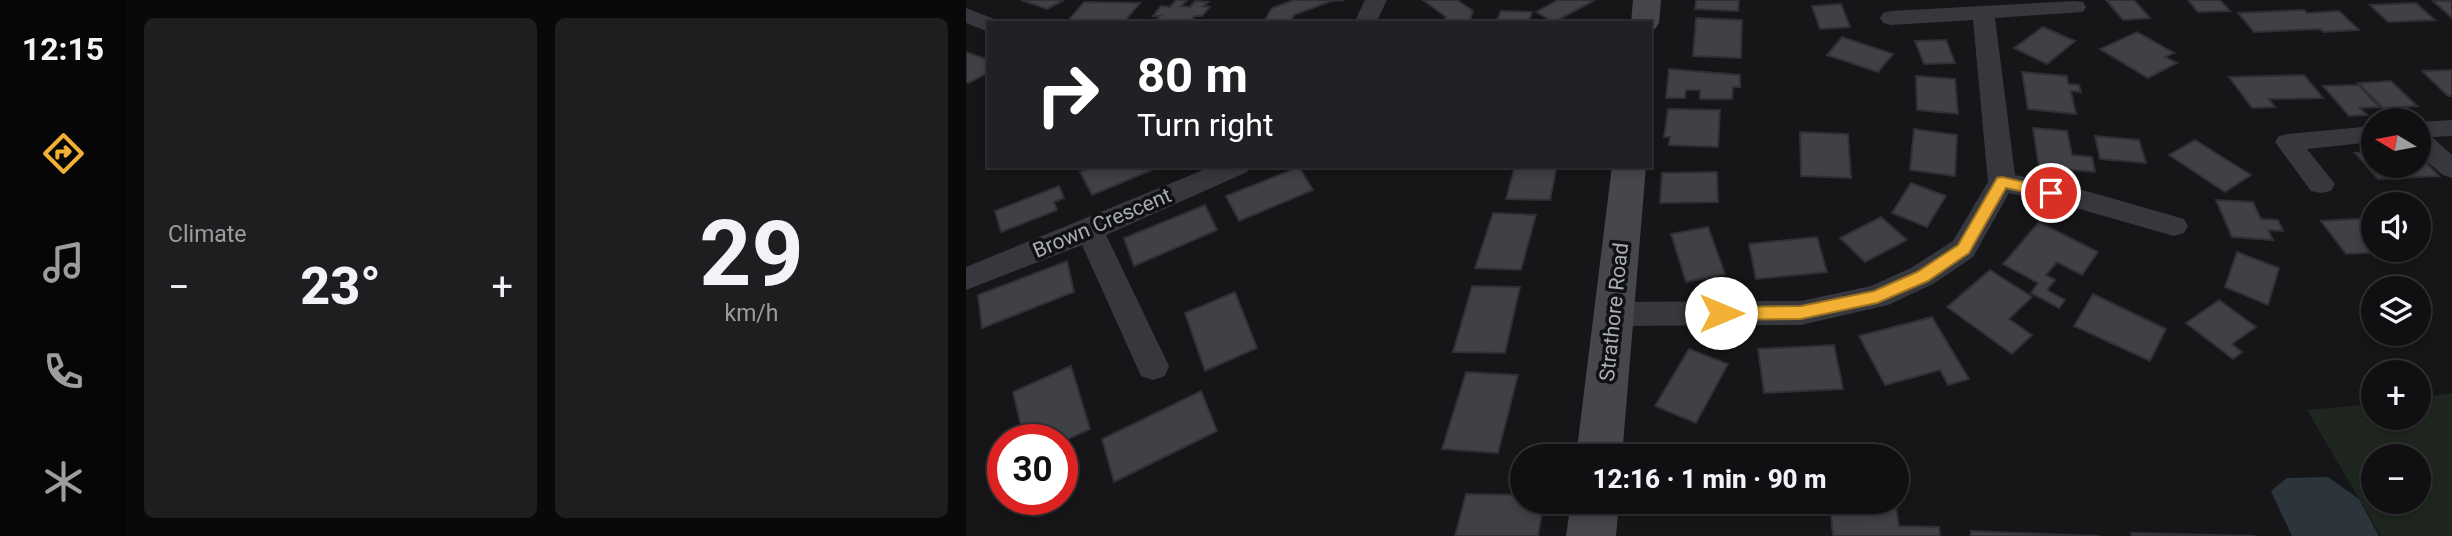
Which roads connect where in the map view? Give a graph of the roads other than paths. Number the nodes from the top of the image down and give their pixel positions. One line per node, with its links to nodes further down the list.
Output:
1 (1376, 0): 7 (street)
2 (1647, 0): 8 (street)
3 (2075, 7): 4 (street)
4 (1983, 12): 6 (street); 17 (street)
5 (966, 15): 9 (street)
6 (1891, 18)
7 (1366, 21)
8 (1645, 21)
9 (987, 24)
10 (2452, 128): 11 (street)
11 (2431, 130)
12 (2361, 135): 18 (street)
13 (2431, 150): 16 (street)
14 (1233, 168): 20 (street, Brown Crescent)
15 (1629, 168): 22 (street, Strathore Road)
16 (2452, 169)
17 (2002, 182): 19 (street); 22 (street)
18 (2321, 184)
19 (2174, 226)
20 (1090, 230): 21 (street, Brown Crescent); 23 (street)
21 (966, 279)
22 (1614, 314): 24 (street, Strathore Road)
23 (1153, 366)
24 (1600, 444)
25 (1594, 514): 26 (street)
26 (1591, 536)

